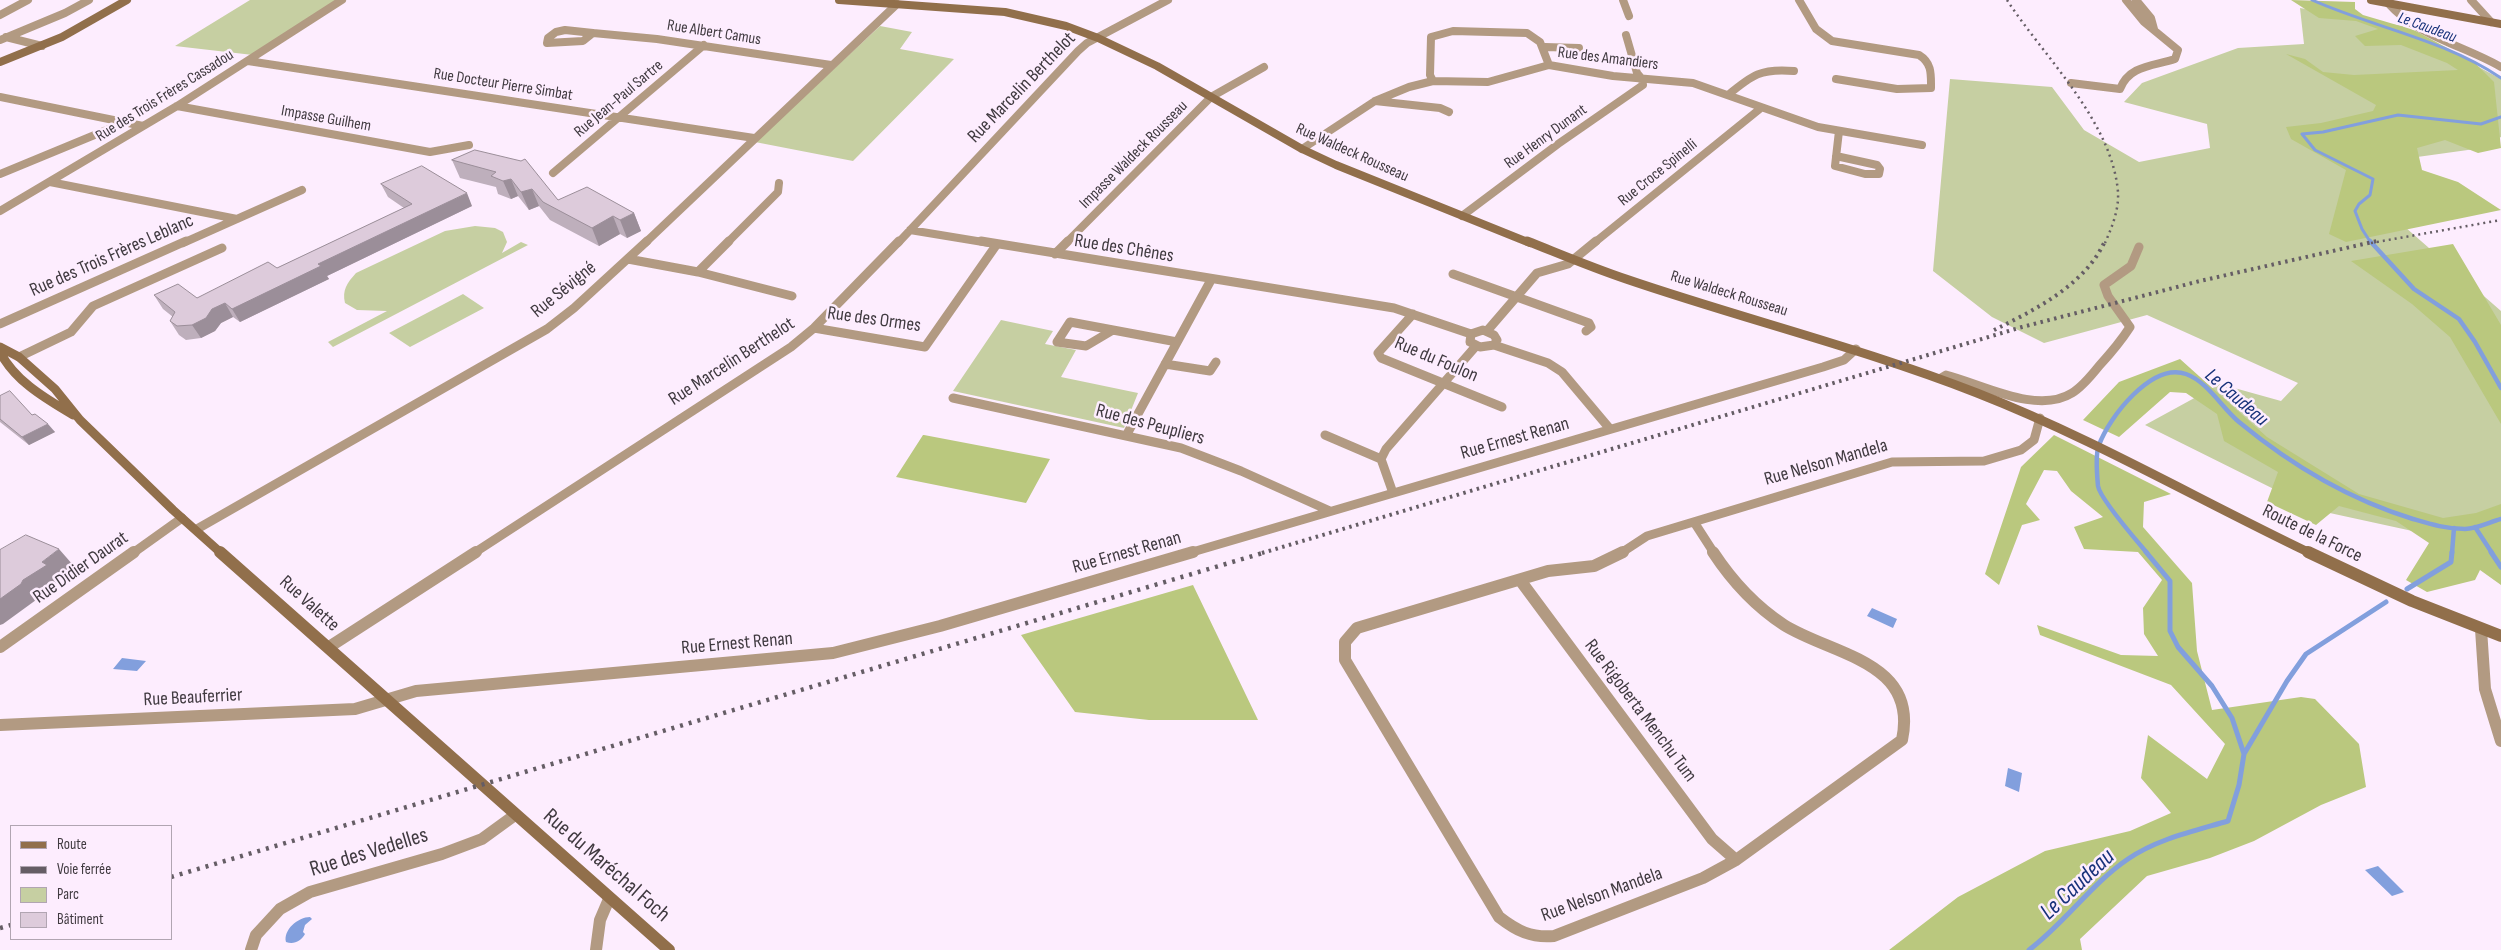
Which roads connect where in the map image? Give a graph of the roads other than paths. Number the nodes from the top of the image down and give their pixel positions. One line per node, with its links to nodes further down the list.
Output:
1 (28, 0): 15 (street)
2 (89, 0): 22 (street)
3 (127, 0): 25 (street)
4 (342, 0): 28 (street, Rue des Trois Frères Cassadou)
5 (839, 0): 13 (street, Rue Waldeck Rousseau)
6 (1168, 0): 23 (street, Rue Marcelin Berthelot)
7 (1623, 0): 16 (street)
8 (1799, 0): 36 (street)
9 (2126, 0): 19 (street)
10 (2136, 0): 19 (street)
11 (2371, 0): 14 (street)
12 (2470, 0): 17 (street)
13 (897, 4): 23 (street, Rue Waldeck Rousseau); 30 (street, Rue Sévigné)
14 (2388, 4): 17 (street); 33 (street)
15 (0, 15)
16 (1629, 16)
17 (2490, 22): 18 (street)
18 (2501, 24)
19 (2154, 30): 38 (street)
20 (594, 32): 20 (street, Rue Albert Camus); 24 (street, Rue Albert Camus)
21 (1626, 35): 35 (street)
22 (2, 37): 25 (street)
23 (1098, 38): 40 (street, Rue Waldeck Rousseau); 63 (street, Rue Marcelin Berthelot)
24 (704, 45): 30 (street, Rue Albert Camus); 46 (street, Rue Jean-Paul Sartre)
25 (42, 46): 29 (street)
26 (1545, 47): 27 (street); 31 (street); 37 (street)
27 (1579, 48)
28 (248, 61): 43 (street, Rue des Trois Frères Cassadou); 46 (street, Rue Docteur Pierre Simbat)
29 (0, 62)
30 (831, 65): 50 (street, Rue Sévigné)
31 (1548, 65): 35 (street, Rue des Amandiers); 37 (street, Rue des Amandiers)
32 (1264, 67): 40 (street, Impasse Waldeck Rousseau)
33 (2501, 68)
34 (1794, 71): 39 (street)
35 (1642, 79): 39 (street, Rue des Amandiers); 61 (street, Rue Henry Dunant)
36 (1836, 79)
37 (1433, 81): 42 (street, Rue des Amandiers)
38 (2071, 83)
39 (1728, 95): 44 (street, Rue des Amandiers)
40 (1211, 96): 53 (street, Rue Waldeck Rousseau); 67 (street, Impasse Waldeck Rousseau)
41 (0, 97): 47 (street)
42 (1375, 100): 45 (street); 53 (street, Rue des Amandiers)
43 (177, 106): 48 (street, Rue des Trois Frères Cassadou); 51 (street, Impasse Guilhem)
44 (1761, 108): 49 (street, Rue des Amandiers); 69 (street, Rue Croce Spinelli)
45 (1449, 112)
46 (620, 117): 50 (street, Rue Docteur Pierre Simbat); 55 (street, Rue Jean-Paul Sartre)
47 (126, 122): 48 (street); 56 (street)
48 (143, 126): 57 (street, Rue des Trois Frères Cassadou)
49 (1839, 131): 52 (street, Rue des Amandiers); 54 (street)
50 (754, 138): 68 (street, Rue Sévigné)
51 (469, 145)
52 (1922, 145)
53 (1302, 150): 61 (street, Rue Waldeck Rousseau)
54 (1836, 156): 54 (street)
55 (553, 173)
56 (0, 174)
57 (50, 182): 60 (street, Rue des Trois Frères Cassadou); 62 (street, Rue des Trois Frères Leblanc)
58 (779, 183): 70 (street)
59 (302, 190): 62 (street, Rue des Trois Frères Leblanc)
60 (0, 211)
61 (1462, 216): 69 (street, Rue Waldeck Rousseau)
62 (237, 219): 76 (street, Rue des Trois Frères Leblanc)
63 (910, 230): 64 (street, Rue des Chênes); 77 (street, Rue Marcelin Berthelot)
64 (997, 244): 67 (street, Rue des Chênes); 77 (street, Rue des Ormes)
65 (2139, 247): 91 (street)
66 (222, 248): 88 (street)
67 (1055, 254): 72 (street, Rue des Chênes)
68 (628, 259): 70 (street); 105 (street, Rue Sévigné)
69 (1572, 259): 74 (street, Rue Croce Spinelli); 86 (street, Rue Waldeck Rousseau)
70 (698, 272): 73 (street)
71 (1453, 274): 74 (street)
72 (1212, 280): 75 (street, Rue des Chênes); 82 (street)
73 (792, 296)
74 (1516, 297): 79 (street, Rue Croce Spinelli); 80 (street)
75 (1413, 314): 81 (street, Rue des Chênes); 92 (street, Rue du Foulon)
76 (0, 324)
77 (814, 328): 110 (street, Rue Marcelin Berthelot)
78 (1114, 330): 78 (street); 82 (street)
79 (1487, 331): 81 (street); 83 (street)
80 (1586, 331)
81 (1471, 334): 84 (street)
82 (1177, 342): 90 (street)
83 (1494, 345): 84 (street); 97 (street)
84 (1476, 346): 92 (street)
85 (0, 347): 88 (street, Rue Valette)
86 (1856, 349): 91 (street, Rue Waldeck Rousseau); 97 (street, Rue Ernest Renan)
87 (0, 352): 96 (street, Rue Valette)
88 (19, 357): 96 (street, Rue Valette)
89 (1216, 362): 90 (street)
90 (1165, 364): 98 (street)
91 (1941, 378): 95 (street, Route de la Force)
92 (1444, 383): 94 (street, Rue du Foulon); 100 (street)
93 (953, 398): 98 (street, Rue des Peupliers)
94 (1502, 407)
95 (2040, 418): 104 (street, Rue Nelson Mandela); 107 (street, Route de la Force)
96 (80, 420): 103 (street, Rue Valette)
97 (1610, 429): 101 (street, Rue Ernest Renan)
98 (1127, 434): 102 (street, Rue des Peupliers)
99 (1325, 435): 100 (street)
100 (1381, 459): 101 (street)
101 (1393, 493): 102 (street, Rue Ernest Renan)
102 (1330, 512): 111 (street, Rue Ernest Renan)
103 (182, 518): 105 (street, Rue Valette); 109 (street, Rue Didier Daurat)
104 (1694, 522): 106 (street, Rue Nelson Mandela); 115 (street, Rue Nelson Mandela)
105 (196, 529): 110 (street, Rue Valette)
106 (1520, 580): 115 (street, Rue Rigoberta Menchu Tum); 115 (street, Rue Nelson Mandela)
107 (2481, 629): 108 (street, Route de la Force); 113 (street)
108 (2501, 636)
109 (0, 646)
110 (328, 647): 111 (street, Rue Valette)
111 (387, 700): 112 (street, Rue Beauferrier); 114 (street, Rue Valette)
112 (0, 725)
113 (2501, 741)
114 (515, 815): 116 (street, Rue du Maréchal Foch); 117 (street, Rue des Vedelles)
115 (1736, 860)
116 (609, 899): 118 (street); 119 (street, Rue du Maréchal Foch)
117 (251, 950)
118 (596, 950)
119 (669, 950)

